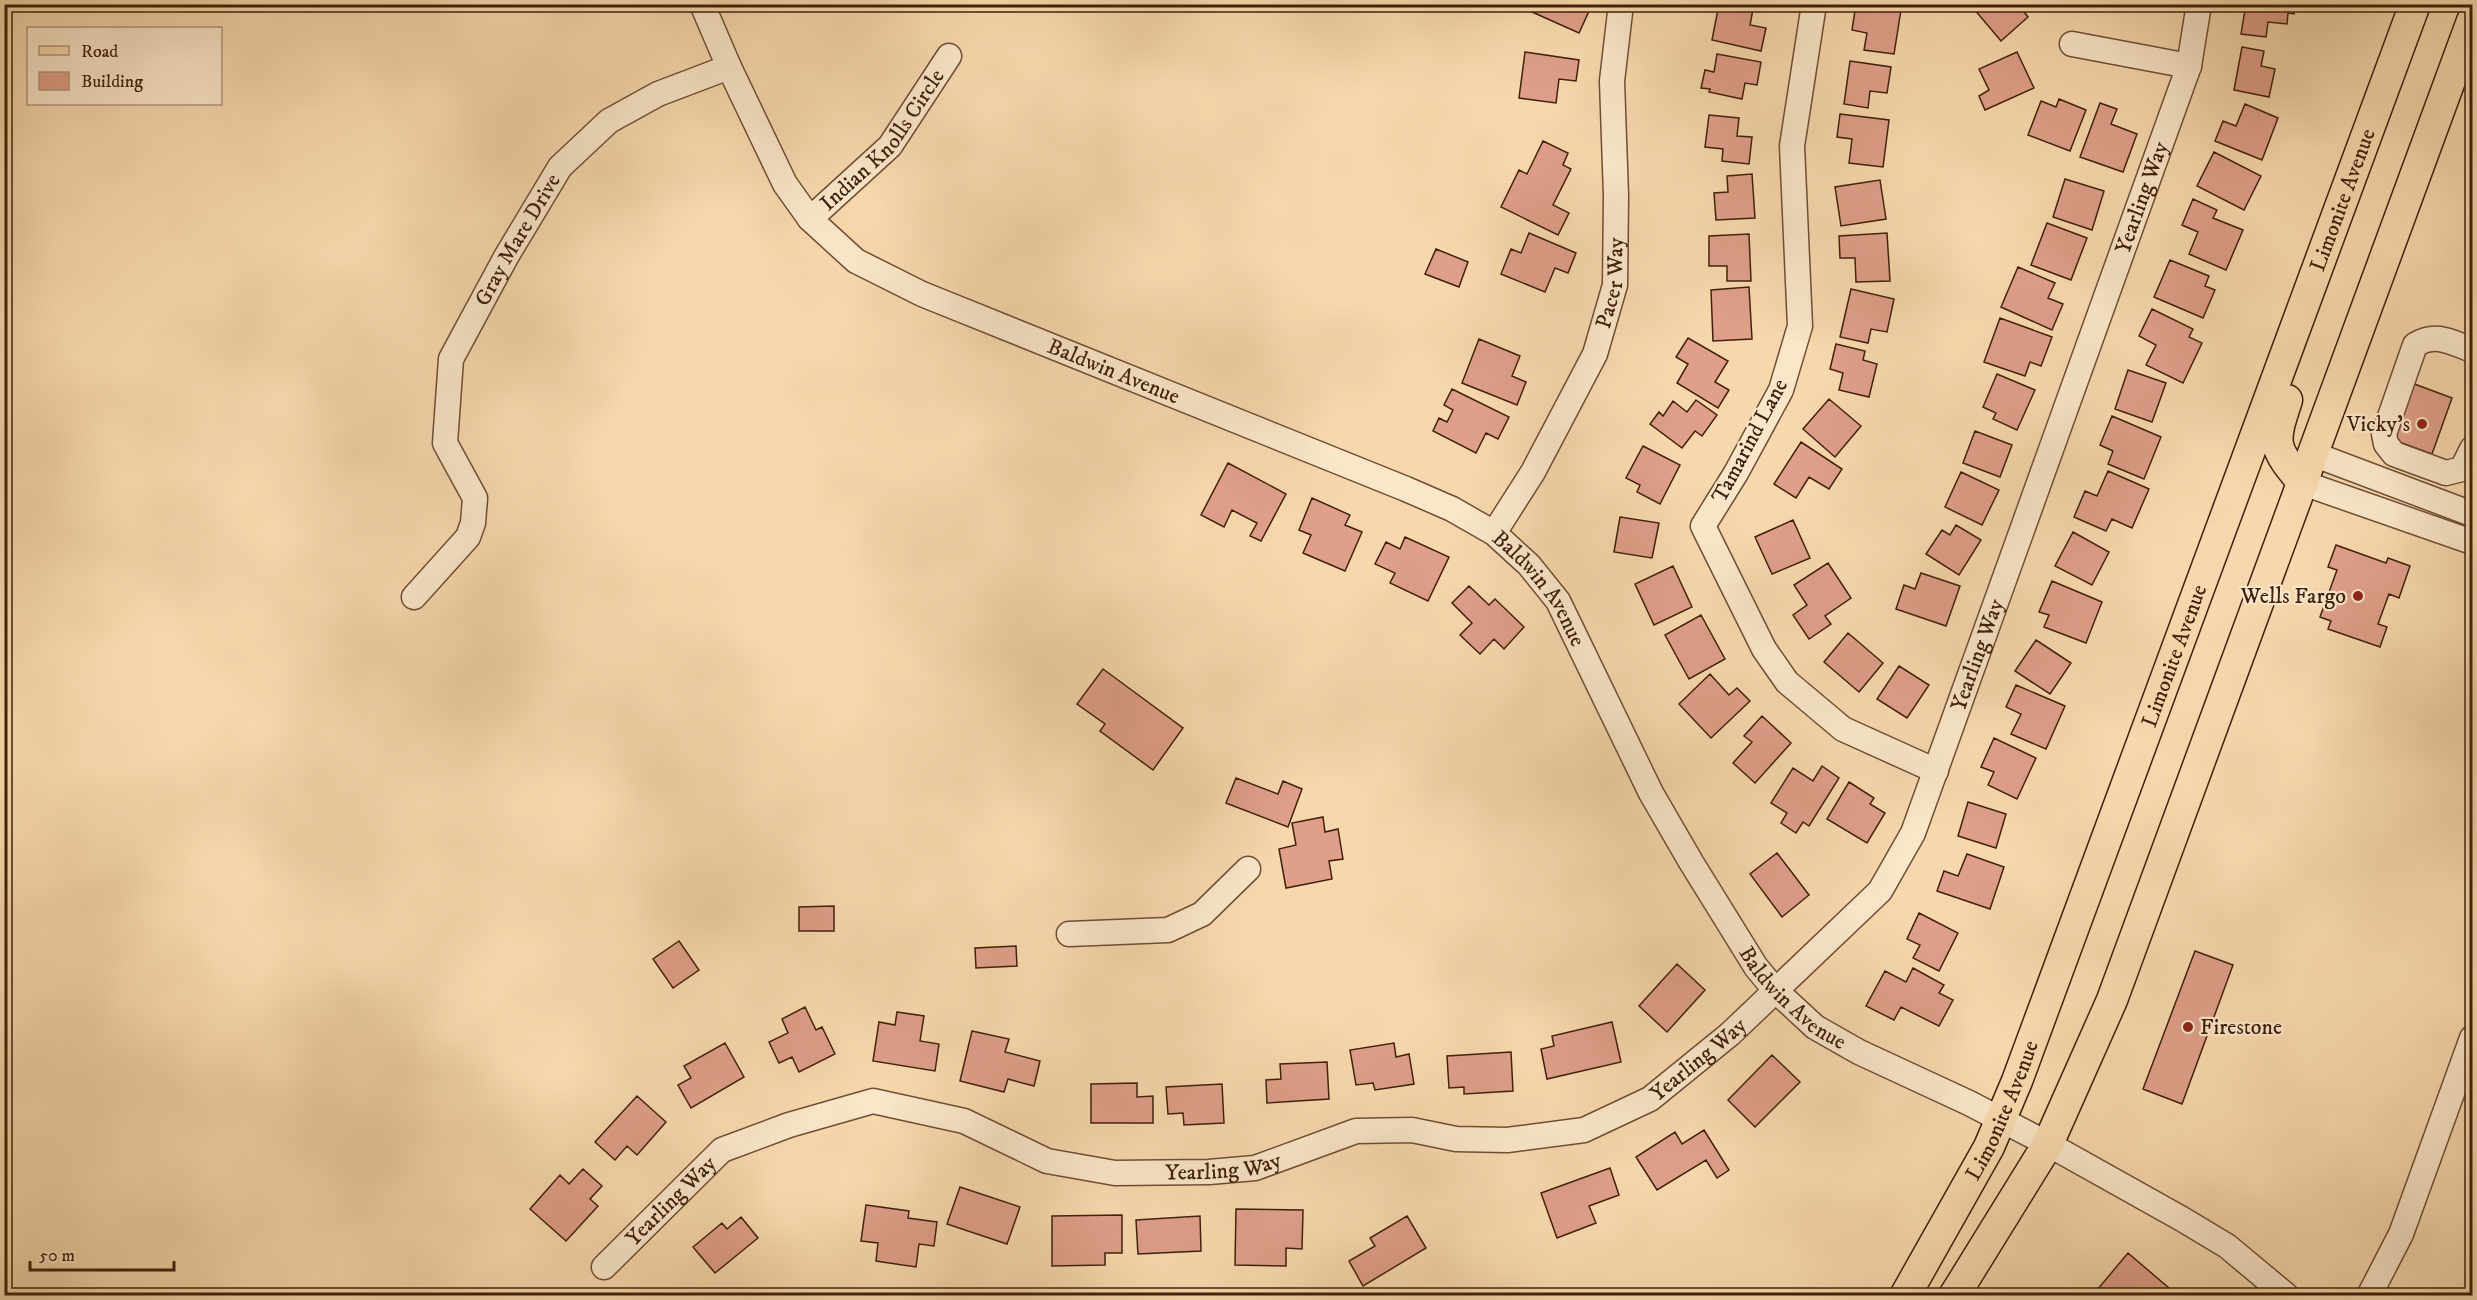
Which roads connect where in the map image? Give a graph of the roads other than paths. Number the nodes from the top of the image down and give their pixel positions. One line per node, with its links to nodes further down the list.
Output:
1 (702, 4): 10 (street, Baldwin Avenue)
2 (1621, 4): 18 (street, Pacer Way)
3 (1814, 4): 21 (street, Tamarind Lane)
4 (2199, 4): 9 (street, Yearling Way)
5 (2415, 4): 11 (main road, Limonite Avenue)
6 (2472, 21): 15 (main road)
7 (2072, 44): 9 (street)
8 (949, 56): 12 (street, Indian Knolls Circle)
9 (2189, 66): 21 (street, Yearling Way)
10 (729, 67): 12 (street, Baldwin Avenue); 20 (street, Gray Mare Drive)
11 (2352, 178): 16 (main road); 26 (main road, Limonite Avenue)
12 (810, 219): 18 (street, Baldwin Avenue)
13 (2472, 350): 14 (street)
14 (2472, 449)
15 (2313, 454): 16 (main road); 17 (street)
16 (2303, 483): 19 (street); 27 (main road)
17 (2472, 514)
18 (1494, 533): 24 (street, Baldwin Avenue)
19 (2472, 542)
20 (414, 597)
21 (1936, 771): 24 (street, Yearling Way)
22 (1248, 869): 23 (street)
23 (1069, 934)
24 (1775, 990): 26 (street, Baldwin Avenue); 28 (street, Yearling Way)
25 (2472, 1038): 32 (street)
26 (2001, 1120): 27 (street, Baldwin Avenue); 29 (main road, Limonite Avenue)
27 (2048, 1144): 30 (main road); 31 (street, Baldwin Avenue)
28 (604, 1267)
29 (1905, 1296)
30 (1954, 1296)
31 (2288, 1296)
32 (2369, 1296)

